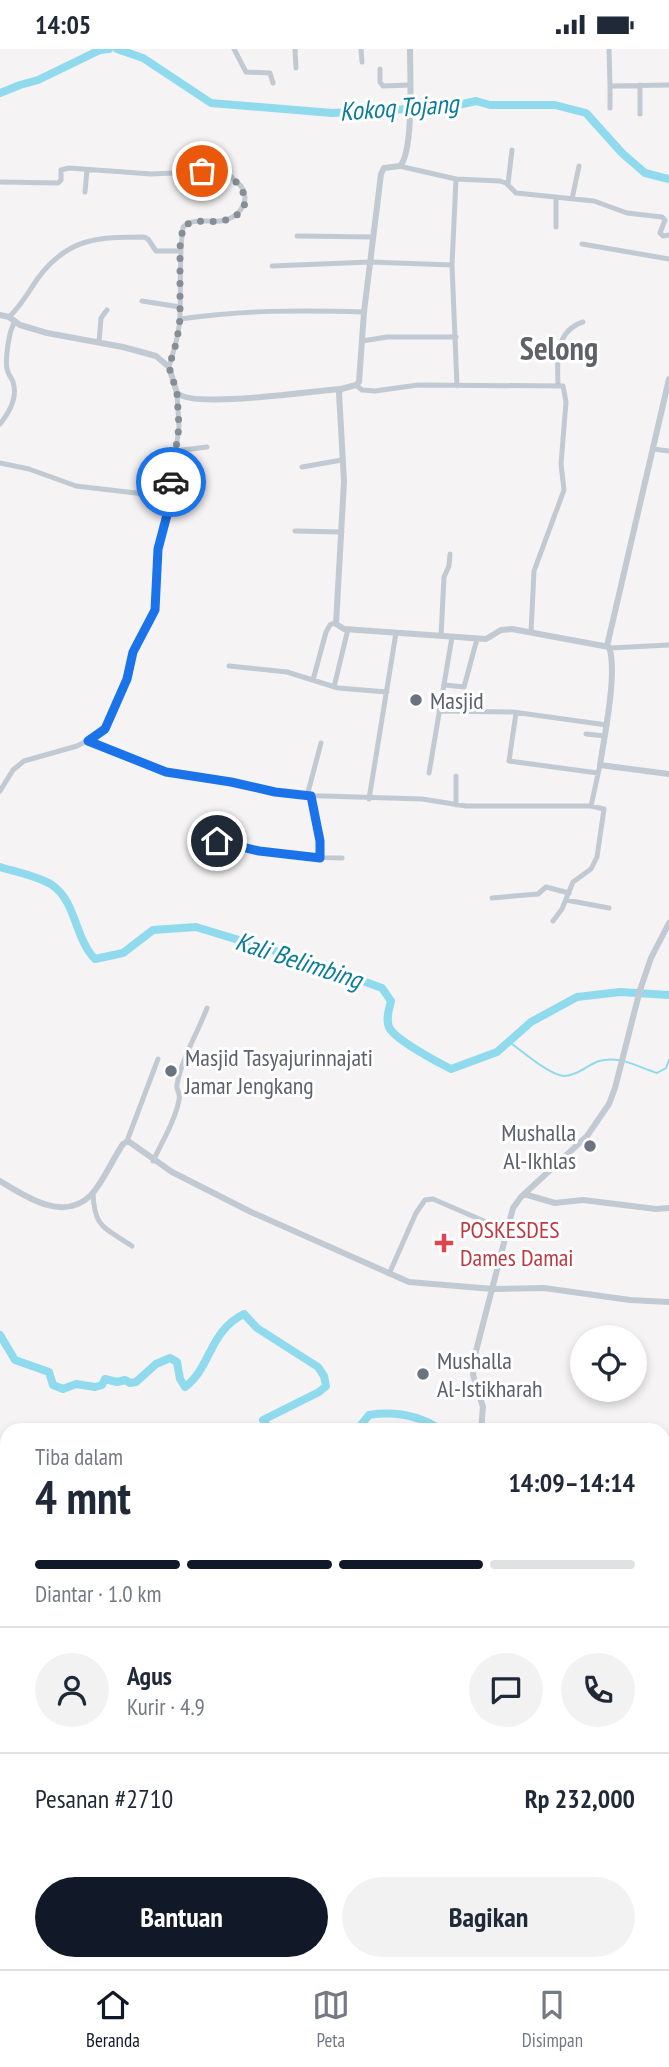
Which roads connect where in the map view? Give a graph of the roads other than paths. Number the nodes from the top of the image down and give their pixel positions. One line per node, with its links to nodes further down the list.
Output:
1 (234, 49): 9 (street)
2 (295, 49): 7 (street)
3 (361, 49): 6 (street)
4 (410, 49): 13 (street)
5 (610, 49): 12 (street)
6 (362, 62)
7 (296, 68)
8 (380, 69): 13 (street)
9 (273, 83)
10 (640, 85): 11 (street); 12 (street); 15 (street)
11 (669, 85)
12 (610, 86): 14 (street)
13 (410, 88): 17 (street)
14 (610, 109)
15 (640, 114)
16 (512, 150): 22 (street)
17 (398, 166): 20 (street); 29 (street)
18 (579, 166): 25 (street)
19 (87, 170): 21 (street); 23 (street); 31 (street)
20 (456, 179): 22 (street); 34 (street)
21 (0, 182)
22 (508, 184): 24 (street)
23 (85, 192)
24 (556, 198): 25 (street); 26 (street)
25 (572, 199): 27 (street)
26 (556, 227)
27 (669, 235)
28 (297, 236): 29 (street)
29 (373, 237): 33 (street)
30 (582, 244): 32 (street)
31 (180, 251): 37 (street); 41 (street)
32 (669, 259)
33 (370, 262): 34 (street); 35 (street); 39 (street)
34 (452, 265): 44 (street)
35 (272, 266)
36 (142, 301): 37 (street)
37 (180, 307): 42 (street)
38 (107, 310): 46 (street)
39 (364, 312): 42 (street); 45 (street)
40 (0, 314): 41 (street)
41 (12, 319): 46 (street); 54 (street)
42 (180, 319): 47 (street)
43 (583, 322): 49 (street)
44 (456, 337): 45 (street); 51 (street)
45 (362, 341): 50 (street)
46 (99, 342): 47 (street)
47 (169, 367): 53 (street)
48 (669, 379): 56 (street)
49 (558, 384): 51 (street); 68 (street)
50 (356, 386): 51 (street); 52 (street)
51 (457, 386)
52 (340, 389): 53 (street); 59 (street)
53 (177, 393): 57 (street)
54 (0, 424)
55 (207, 447): 57 (street)
56 (653, 449): 58 (street); 74 (street)
57 (175, 451): 62 (street)
58 (669, 451)
59 (342, 460): 61 (street); 64 (street)
60 (0, 463): 62 (street)
61 (302, 467)
62 (170, 497): 85 (street)
63 (295, 531): 64 (street)
64 (342, 532): 66 (street)
65 (450, 554): 70 (street)
66 (336, 622): 67 (street); 76 (street)
67 (348, 629): 69 (street); 78 (street)
68 (531, 632): 72 (street); 74 (street)
69 (396, 633): 70 (street); 79 (street)
70 (441, 636): 71 (street)
71 (452, 637): 72 (street); 77 (street)
72 (477, 639): 77 (street)
73 (669, 645): 74 (street)
74 (609, 647): 82 (street)
75 (229, 666): 76 (street)
76 (313, 680): 78 (street)
77 (445, 685): 80 (street)
78 (334, 687): 79 (street)
79 (387, 692): 94 (street)
80 (439, 711): 81 (street); 88 (street)
81 (516, 713): 82 (street); 89 (street)
82 (607, 726): 84 (street)
83 (586, 734): 84 (street)
84 (605, 736): 87 (street)
85 (88, 741): 92 (street); 93 (street)
86 (321, 743): 93 (street)
87 (600, 765): 89 (street); 90 (street)
88 (429, 773)
89 (598, 773): 96 (street)
90 (669, 774)
91 (456, 776): 95 (street)
92 (0, 791)
93 (309, 796): 94 (street); 98 (street)
94 (369, 799): 95 (street)
95 (456, 804): 96 (street)
96 (591, 806): 100 (street)
97 (217, 841): 98 (street)
98 (320, 858): 99 (street)
99 (342, 858)
100 (569, 893): 101 (street); 102 (street)
101 (492, 898)
102 (566, 900): 103 (street); 104 (street)
103 (609, 908)
104 (553, 921)
105 (669, 923): 112 (street)
106 (207, 1008): 109 (street)
107 (158, 1059): 108 (street)
108 (127, 1141): 109 (street); 111 (street)
109 (153, 1161): 116 (street)
110 (0, 1181): 111 (street)
111 (93, 1192): 115 (street)
112 (524, 1194): 113 (street); 114 (street)
113 (669, 1208)
114 (507, 1231): 116 (street); 117 (street)
115 (132, 1246)
116 (389, 1274): 117 (street)
117 (493, 1289): 118 (street); 119 (street)
118 (669, 1302)
119 (482, 1423)

